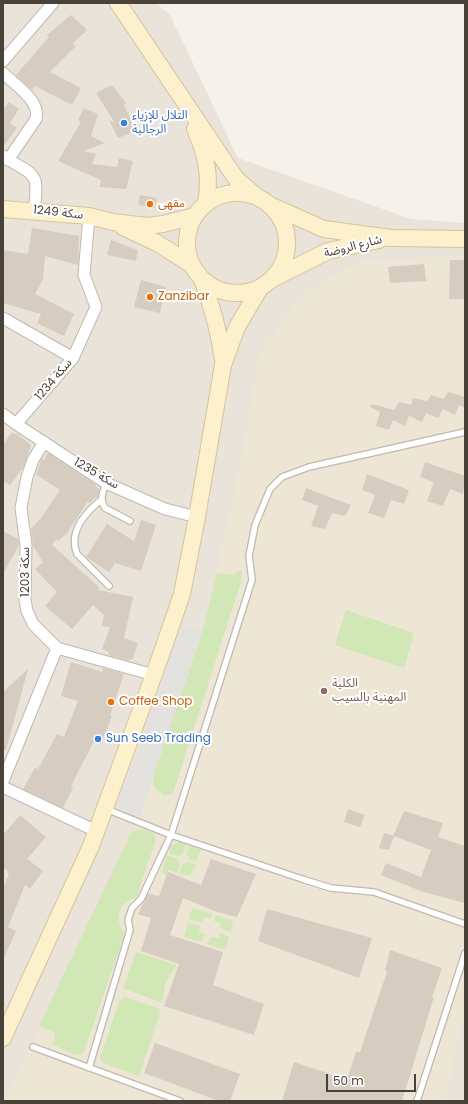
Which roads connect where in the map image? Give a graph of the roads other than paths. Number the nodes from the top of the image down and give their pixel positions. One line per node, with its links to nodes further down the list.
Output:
1 (52, 3): 3 (street)
2 (118, 3): 5 (main road)
3 (3, 61)
4 (3, 73): 6 (street)
5 (182, 98): 7 (main road); 8 (main road)
6 (5, 158): 11 (street)
7 (256, 196): 8 (main road); 9 (main road)
8 (206, 203): 13 (main road)
9 (270, 206): 15 (main road, شارع الروضة); 19 (main road)
10 (3, 209): 11 (main road, سكة 1249)
11 (34, 211): 12 (main road, سكة 1249)
12 (89, 216): 14 (main road, سكة 1249); 21 (street, سكة 1234)
13 (195, 216): 14 (main road, سكة 1249); 17 (main road)
14 (113, 222): 17 (main road, سكة 1249)
15 (391, 238): 16 (main road, شارع الروضة); 19 (main road, شارع الروضة)
16 (465, 239)
17 (192, 265): 18 (main road)
18 (202, 279): 19 (main road); 22 (main road)
19 (266, 283): 22 (main road)
20 (3, 318): 21 (street)
21 (73, 358): 24 (street, سكة 1234)
22 (223, 365): 29 (main road)
23 (3, 414): 24 (street, سكة 1235)
24 (16, 424): 26 (street, سكة 1235)
25 (465, 432): 38 (lane)
26 (44, 442): 27 (street, سكة 1235); 32 (street, سكة 1203)
27 (106, 483): 28 (lane); 29 (street, سكة 1235)
28 (100, 500): 30 (lane); 31 (lane)
29 (197, 517): 33 (main road)
30 (130, 521)
31 (109, 586)
32 (57, 648): 33 (street); 34 (street)
33 (154, 675): 36 (main road)
34 (3, 781)
35 (3, 787): 37 (street)
36 (104, 808): 37 (main road); 38 (lane)
37 (96, 830): 41 (main road)
38 (171, 835): 39 (lane); 43 (lane)
39 (465, 924)
40 (465, 953): 45 (lane)
41 (3, 1038)
42 (33, 1047): 43 (lane)
43 (89, 1068): 44 (lane)
44 (180, 1101)
45 (417, 1101)

